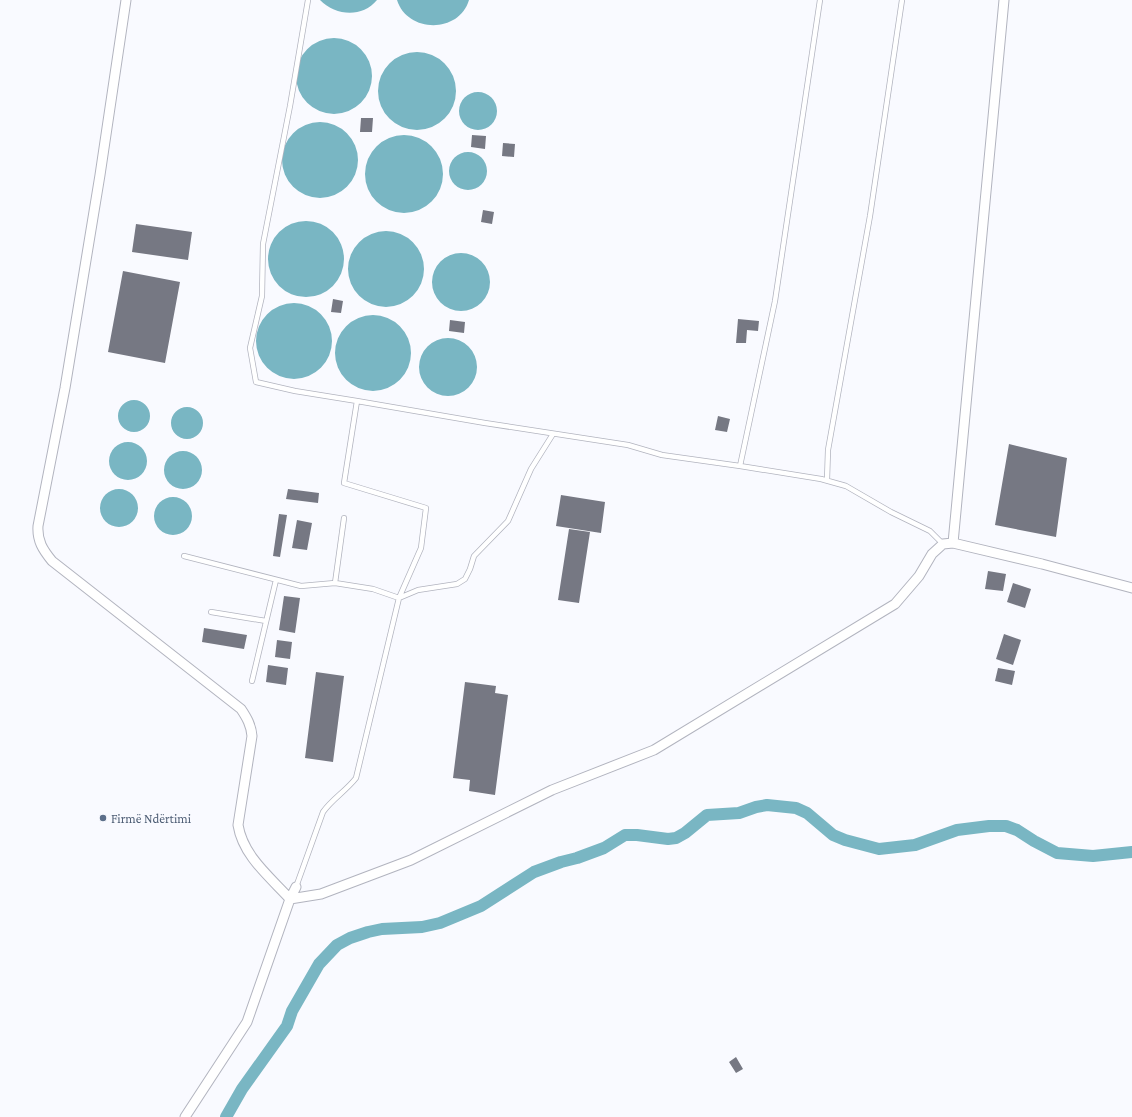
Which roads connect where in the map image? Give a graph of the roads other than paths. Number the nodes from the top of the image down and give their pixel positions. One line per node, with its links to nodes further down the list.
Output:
1 (126, 0): 22 (street)
2 (308, 0): 6 (lane)
3 (820, 0): 8 (lane)
4 (902, 0): 9 (lane)
5 (1004, 0): 11 (street)
6 (357, 401): 7 (lane); 17 (lane)
7 (553, 434): 8 (lane); 17 (lane)
8 (740, 466): 9 (lane)
9 (827, 480): 12 (lane)
10 (344, 518): 15 (lane)
11 (953, 543): 12 (street); 16 (street)
12 (943, 544): 22 (street)
13 (184, 556): 14 (lane)
14 (276, 580): 15 (lane); 19 (lane)
15 (334, 583): 17 (lane)
16 (1132, 588)
17 (399, 598): 21 (lane)
18 (211, 612): 19 (lane)
19 (266, 621): 20 (lane)
20 (252, 681)
21 (296, 887): 22 (street)
22 (290, 899): 23 (street)
23 (185, 1117)

